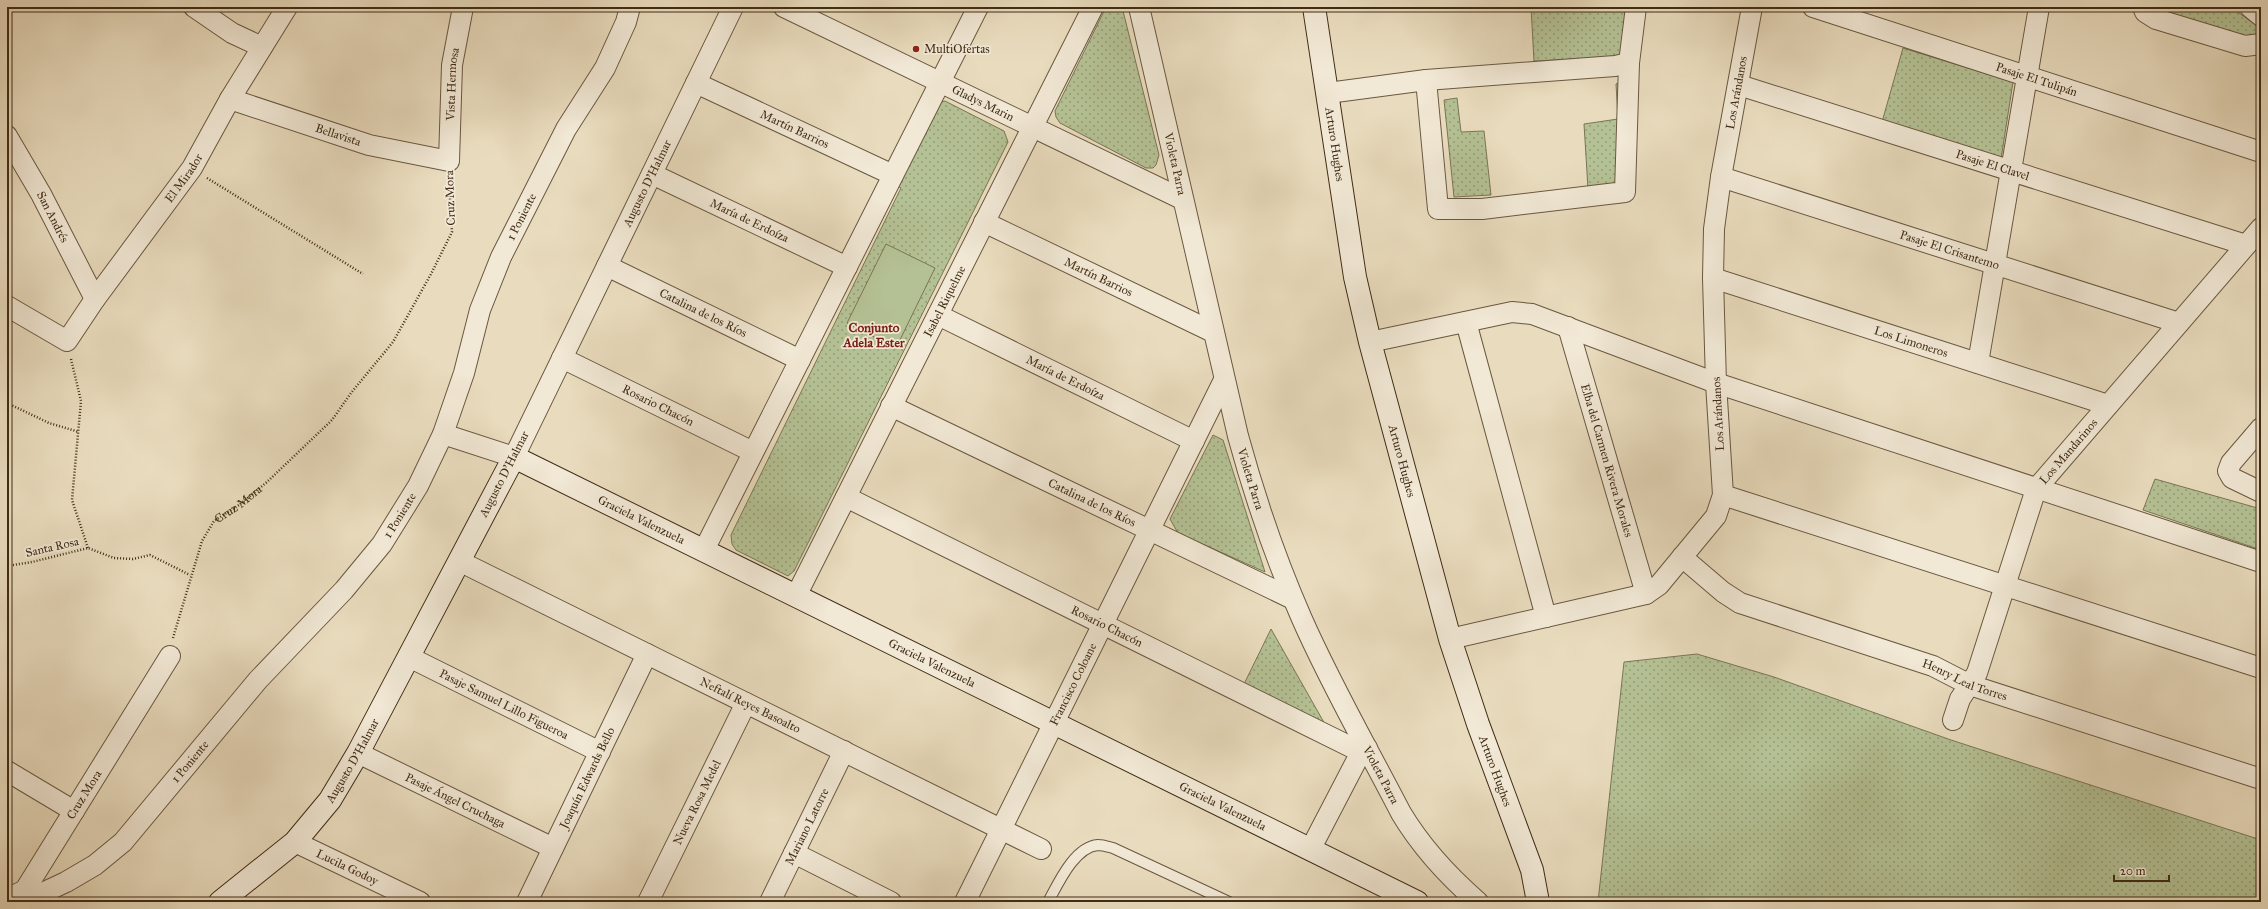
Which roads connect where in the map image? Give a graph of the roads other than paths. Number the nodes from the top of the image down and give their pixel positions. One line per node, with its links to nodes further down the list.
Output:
1 (194, 7): 19 (street)
2 (287, 7): 19 (street, El Mirador)
3 (463, 7): 31 (street, Vista Hermosa)
4 (630, 7): 60 (street, 1 Poniente)
5 (733, 7): 24 (street, Augusto D'Halmar)
6 (784, 7): 23 (street, Gladys Marin)
7 (978, 7): 23 (street)
8 (1093, 7): 28 (street, Isabel Riquelme)
9 (1139, 7): 36 (street, Violeta Parra)
10 (1314, 7): 26 (street, Arturo Hughes)
11 (1636, 7): 20 (street)
12 (1752, 7): 25 (street, Los Arándanos)
13 (1813, 7): 21 (street, Pasaje El Tulipán)
14 (2039, 7): 21 (street)
15 (2143, 7): 18 (street)
16 (2250, 7): 17 (street)
17 (2261, 16)
18 (2261, 44)
19 (262, 47): 27 (street, El Mirador)
20 (1629, 63): 22 (street); 22 (street)
21 (2027, 76): 30 (street, Pasaje El Tulipán); 32 (street)
22 (1426, 80): 26 (street)
23 (940, 82): 28 (street, Gladys Marin); 34 (street)
24 (696, 83): 33 (street, Augusto D'Halmar); 34 (street, Martín Barrios)
25 (1739, 85): 32 (street, Pasaje El Clavel); 35 (street, Los Arándanos)
26 (1328, 93): 51 (street, Arturo Hughes)
27 (230, 99): 31 (street, Bellavista); 44 (street, El Mirador)
28 (1032, 127): 36 (street, Gladys Marin); 37 (street, Isabel Riquelme)
29 (7, 136): 44 (street, San Andrés)
30 (2261, 152)
31 (449, 161)
32 (2011, 171): 39 (street, Pasaje El Clavel); 40 (street)
33 (652, 174): 41 (street, Augusto D'Halmar); 42 (street, María de Erdoíza)
34 (893, 175): 42 (street)
35 (1721, 177): 40 (street, Pasaje El Crisantemo); 43 (street, Los Arándanos)
36 (1182, 199): 50 (street, Violeta Parra)
37 (984, 222): 46 (street, Isabel Riquelme); 50 (street, Martín Barrios)
38 (2261, 228): 39 (street, Los Mandarinos)
39 (2246, 245): 48 (street, Los Mandarinos)
40 (1995, 264): 48 (street, Pasaje El Crisantemo); 54 (street)
41 (607, 266): 52 (street, Augusto D'Halmar); 53 (street, Catalina de los Ríos)
42 (846, 267): 53 (street)
43 (1713, 278): 54 (street, Los Limoneros); 56 (street, Los Arándanos)
44 (95, 299): 45 (street, El Mirador)
45 (7, 306)
46 (938, 315): 58 (street, Isabel Riquelme); 61 (street, María de Erdoíza)
47 (1466, 322): 49 (street); 51 (street); 77 (street)
48 (2179, 323): 57 (street, Los Mandarinos)
49 (1568, 327): 56 (street); 74 (street, Elba del Carmen Rivera Morales)
50 (1213, 332): 55 (street, Violeta Parra)
51 (1370, 342): 79 (street, Arturo Hughes)
52 (562, 358): 62 (street, Rosario Chacón); 63 (street, Augusto D'Halmar)
53 (800, 360): 62 (street)
54 (1978, 363): 57 (street, Los Limoneros)
55 (1224, 380): 61 (street, Francisco Coloane); 76 (street, Violeta Parra)
56 (1716, 383): 64 (street); 66 (street, Los Arándanos)
57 (2108, 405): 64 (street, Los Mandarinos)
58 (891, 406): 67 (street, Isabel Riquelme); 68 (street, Catalina de los Ríos)
59 (2261, 428): 65 (street)
60 (443, 434): 63 (street, Graciela Valenzuela); 101 (street, 1 Poniente)
61 (1194, 441): 68 (street, Francisco Coloane)
62 (753, 452): 69 (street)
63 (514, 457): 69 (street, Graciela Valenzuela); 71 (street, Augusto D'Halmar)
64 (2036, 489): 72 (street); 73 (street, Los Mandarinos)
65 (2261, 492)
66 (1723, 495): 70 (street, Los Arándanos); 73 (street)
67 (846, 497): 75 (street, Isabel Riquelme); 78 (street, Rosario Chacón)
68 (1150, 530): 76 (street, Catalina de los Ríos); 78 (street, Francisco Coloane)
69 (704, 550): 75 (street, Graciela Valenzuela)
70 (1682, 557): 74 (street, Los Arándanos); 84 (street, Henry Leal Torres)
71 (459, 561): 80 (street, Neftalí Reyes Basoalto); 82 (street, Augusto D'Halmar)
72 (2261, 562)
73 (2005, 585): 83 (street); 84 (street, Los Mandarinos)
74 (1646, 594): 77 (street, Los Arándanos)
75 (796, 596): 87 (street, Graciela Valenzuela)
76 (1293, 598): 88 (street, Violeta Parra)
77 (1546, 617): 79 (street, Los Arándanos)
78 (1103, 624): 87 (street, Francisco Coloane); 88 (street, Rosario Chacón)
79 (1450, 639): 113 (street, Arturo Hughes)
80 (647, 654): 85 (street, Neftalí Reyes Basoalto); 90 (street, Joaquín Edwards Bello)
81 (170, 656): 94 (street, Cruz Mora)
82 (409, 657): 90 (street, Pasaje Samuel Lillo Figueroa); 91 (street, Augusto D'Halmar)
83 (2261, 668)
84 (1970, 685): 86 (street, Los Mandarinos); 93 (street, Henry Leal Torres)
85 (746, 703): 89 (street, Neftalí Reyes Basoalto); 105 (street, Nueva Rosa Medel)
86 (1953, 720)
87 (1054, 723): 95 (street, Francisco Coloane); 99 (street, Graciela Valenzuela)
88 (1364, 750): 99 (street); 112 (street, Violeta Parra)
89 (844, 751): 95 (street, Neftalí Reyes Basoalto); 100 (street, Mariano Latorre)
90 (600, 752): 97 (street, Joaquín Edwards Bello)
91 (358, 753): 96 (street, Augusto D'Halmar); 97 (street, Pasaje Ángel Cruchaga)
92 (7, 771): 94 (street)
93 (2261, 779)
94 (74, 811): 101 (street, Cruz Mora)
95 (1001, 829): 98 (street, Neftalí Reyes Basoalto); 108 (street, Francisco Coloane)
96 (295, 842): 102 (street, Augusto D'Halmar); 103 (street, Lucila Godoy)
97 (553, 848): 104 (street, Joaquín Edwards Bello)
98 (1041, 849)
99 (1310, 850): 111 (street, Graciela Valenzuela)
100 (794, 853): 106 (street, Mariano Latorre); 107 (street)
101 (7, 900)
102 (220, 902)
103 (420, 902)
104 (527, 902)
105 (648, 902)
106 (770, 902)
107 (892, 902)
108 (965, 902)
109 (1048, 902): 110 (lane)
110 (1229, 902)
111 (1417, 902)
112 (1478, 902)
113 (1538, 902)

